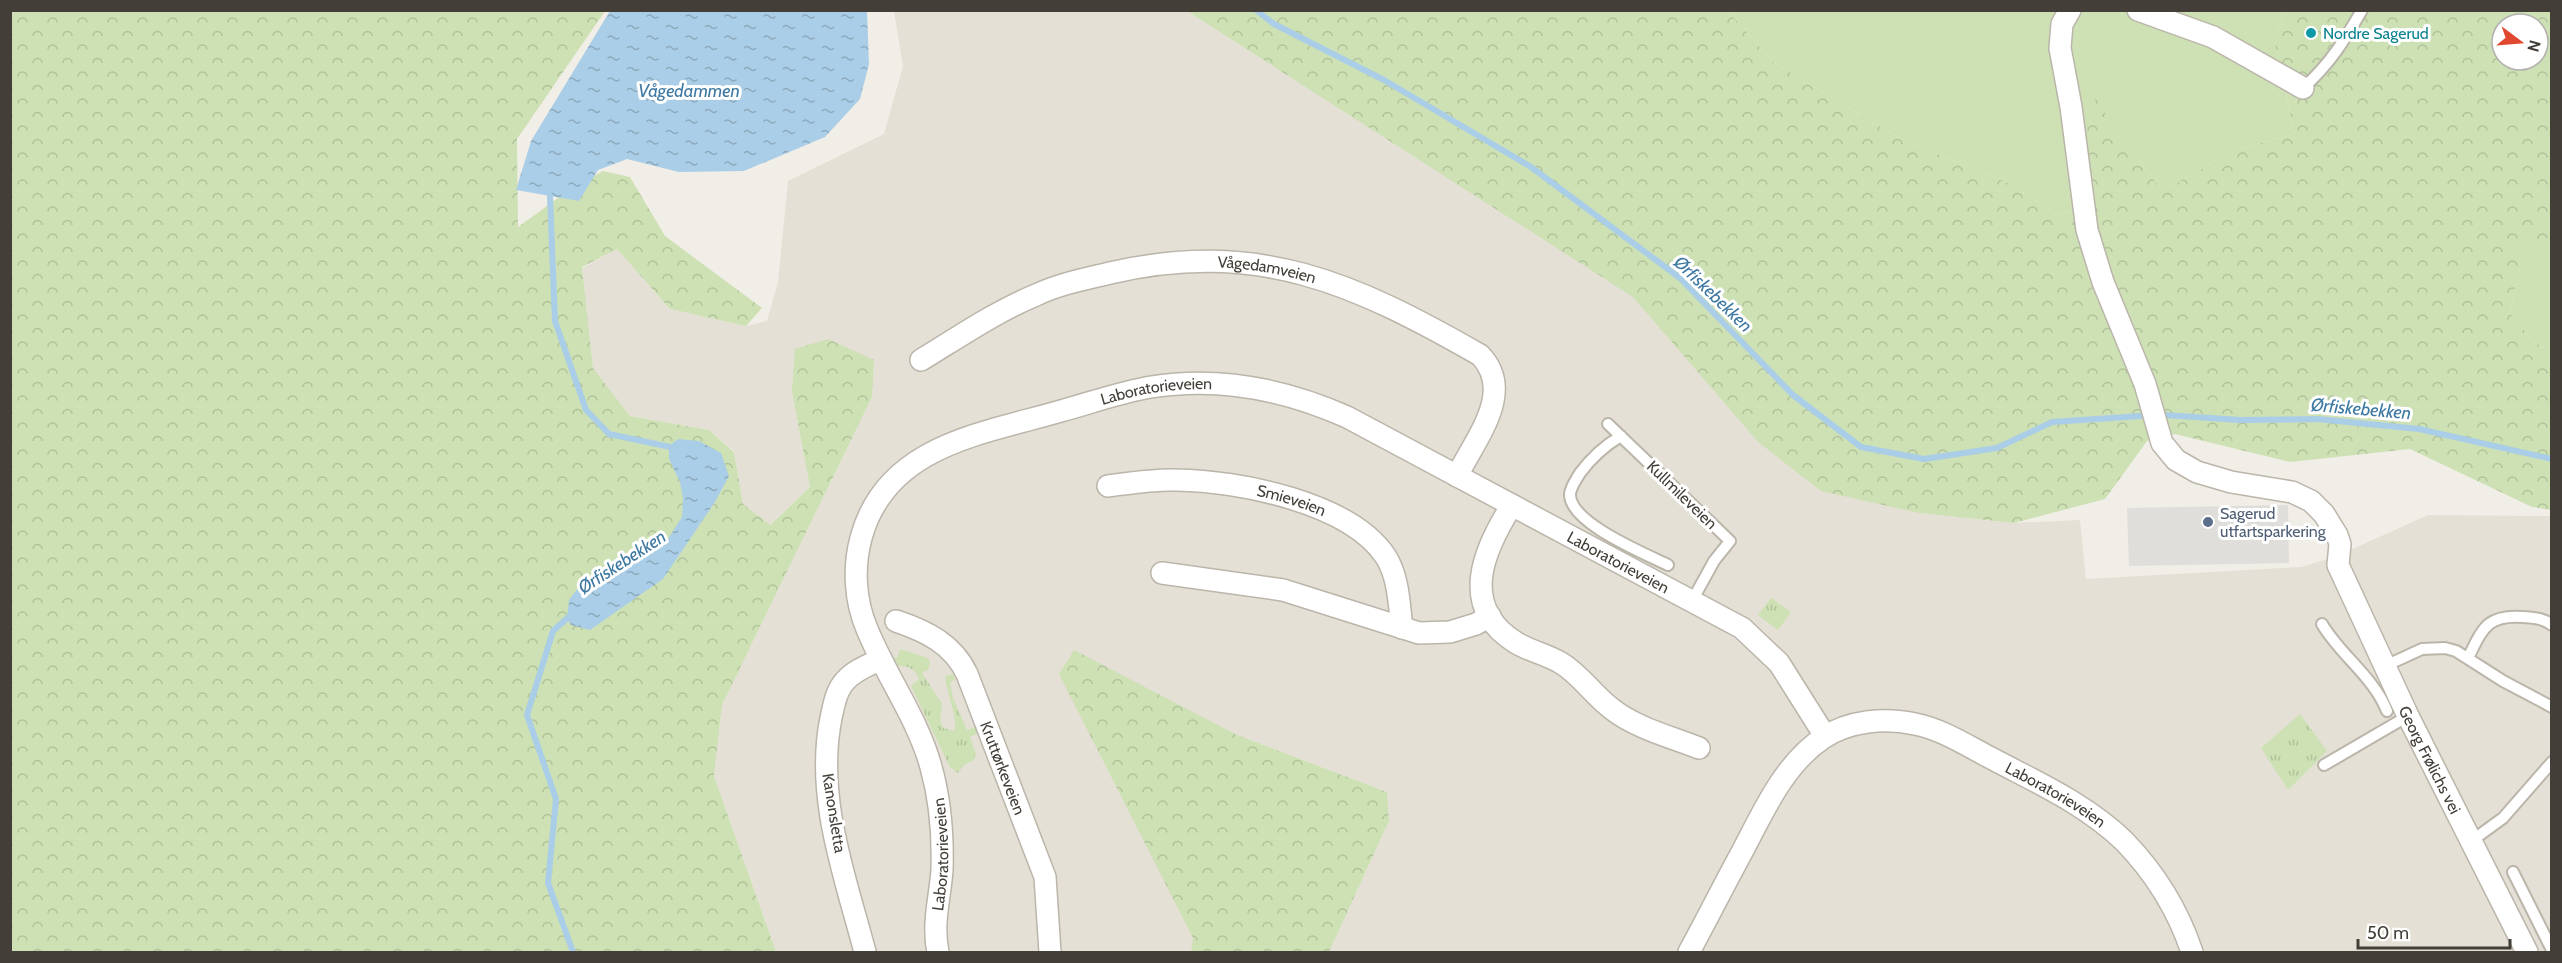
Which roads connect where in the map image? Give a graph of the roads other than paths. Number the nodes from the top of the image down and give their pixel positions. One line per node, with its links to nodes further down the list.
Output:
1 (2070, 10): 21 (street, Georg Frølichs vei)
2 (2138, 10): 4 (street)
3 (2362, 10): 4 (lane)
4 (2303, 88)
5 (921, 360): 8 (street, Vågedamveien)
6 (1608, 424): 7 (lane, Kullmileveien)
7 (1621, 436): 11 (lane); 13 (lane, Kullmileveien)
8 (1457, 476): 10 (street, Laboratorieveien); 20 (street, Laboratorieveien)
9 (1108, 486): 18 (street, Smieveien)
10 (1512, 506): 13 (street, Laboratorieveien); 14 (street)
11 (1668, 565)
12 (1162, 573): 18 (street)
13 (1692, 601): 25 (street, Laboratorieveien)
14 (1490, 616): 18 (street); 26 (street)
15 (896, 621): 34 (street, Kruttørkeveien)
16 (2322, 624): 23 (lane)
17 (2552, 625): 19 (lane)
18 (1402, 628)
19 (2468, 658): 21 (lane); 22 (lane)
20 (881, 659): 32 (street, Kanonsletta); 33 (street, Laboratorieveien)
21 (2385, 666): 24 (street, Georg Frølichs vei)
22 (2552, 707)
23 (2386, 711)
24 (2408, 716): 28 (lane); 29 (street, Georg Frølichs vei)
25 (1825, 736): 35 (street, Laboratorieveien); 36 (street, Laboratorieveien)
26 (1700, 748)
27 (2552, 762): 29 (lane)
28 (2324, 765)
29 (2470, 842): 37 (street, Georg Frølichs vei)
30 (2513, 872): 31 (lane)
31 (2552, 950)
32 (865, 952)
33 (938, 952)
34 (1050, 952)
35 (1689, 952)
36 (2192, 952)
37 (2527, 952)

